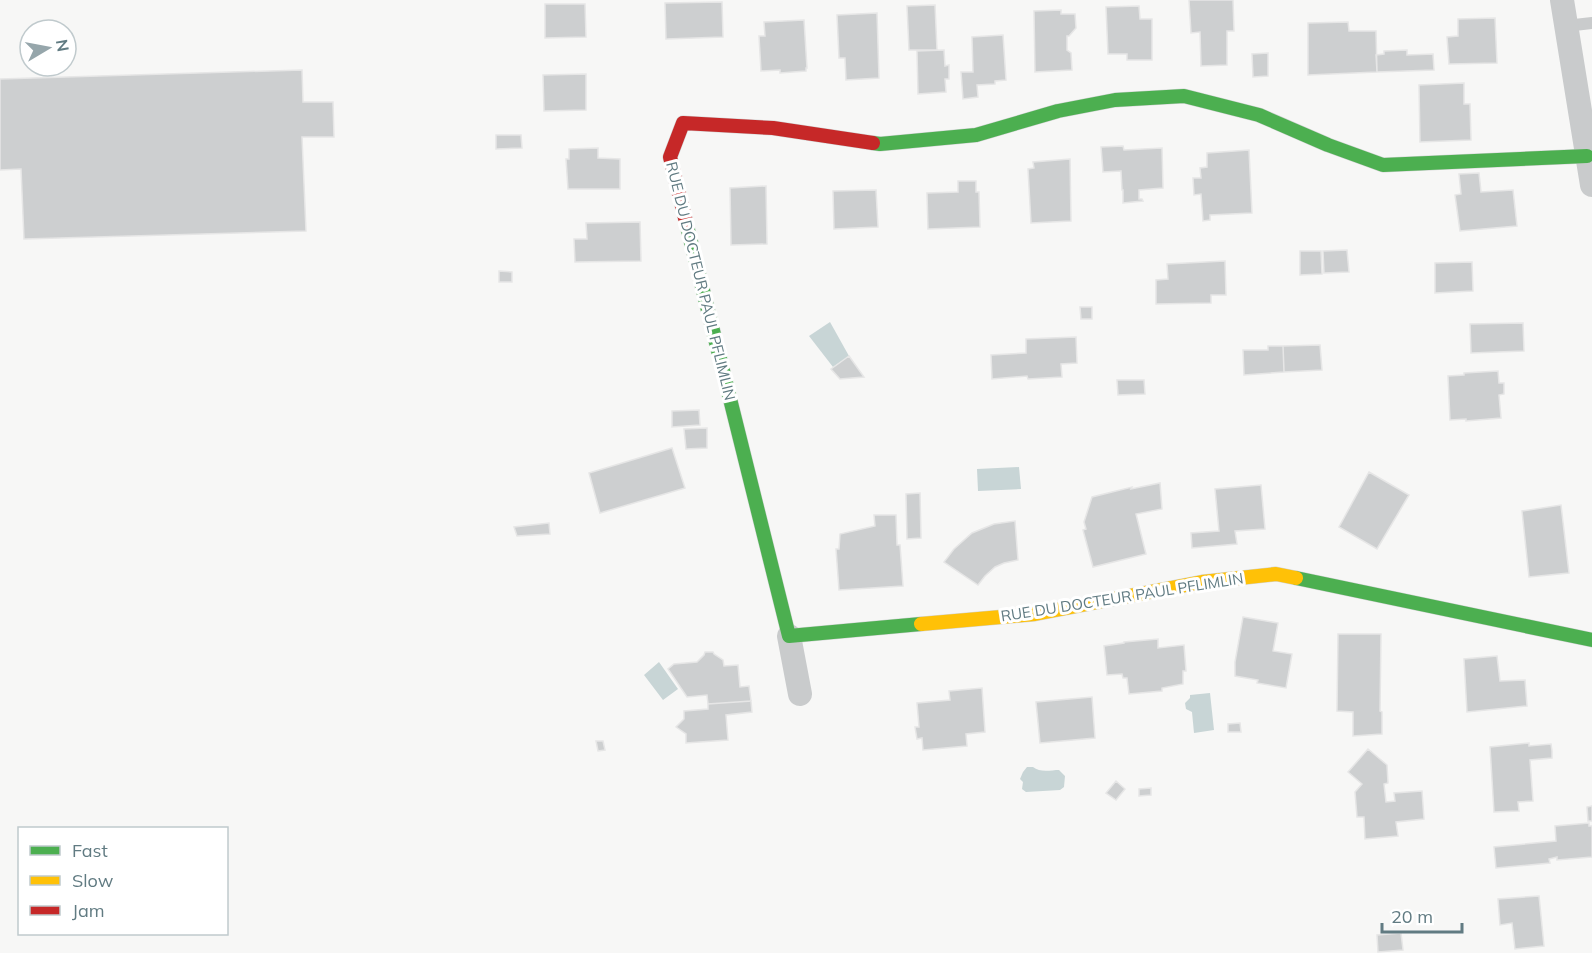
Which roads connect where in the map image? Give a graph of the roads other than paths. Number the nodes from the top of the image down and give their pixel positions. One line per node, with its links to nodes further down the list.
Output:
1 (1562, 0): 3 (street)
2 (1592, 23): 3 (lane)
3 (1566, 26): 4 (street)
4 (1587, 156): 5 (street); 6 (street, RUE DU DOCTEUR PAUL PFLIMLIN)
5 (1592, 185)
6 (789, 636): 7 (street, RUE DU DOCTEUR PAUL PFLIMLIN); 8 (street, RUE DU DOCTEUR PAUL PFLIMLIN)
7 (1592, 640)
8 (800, 694)

